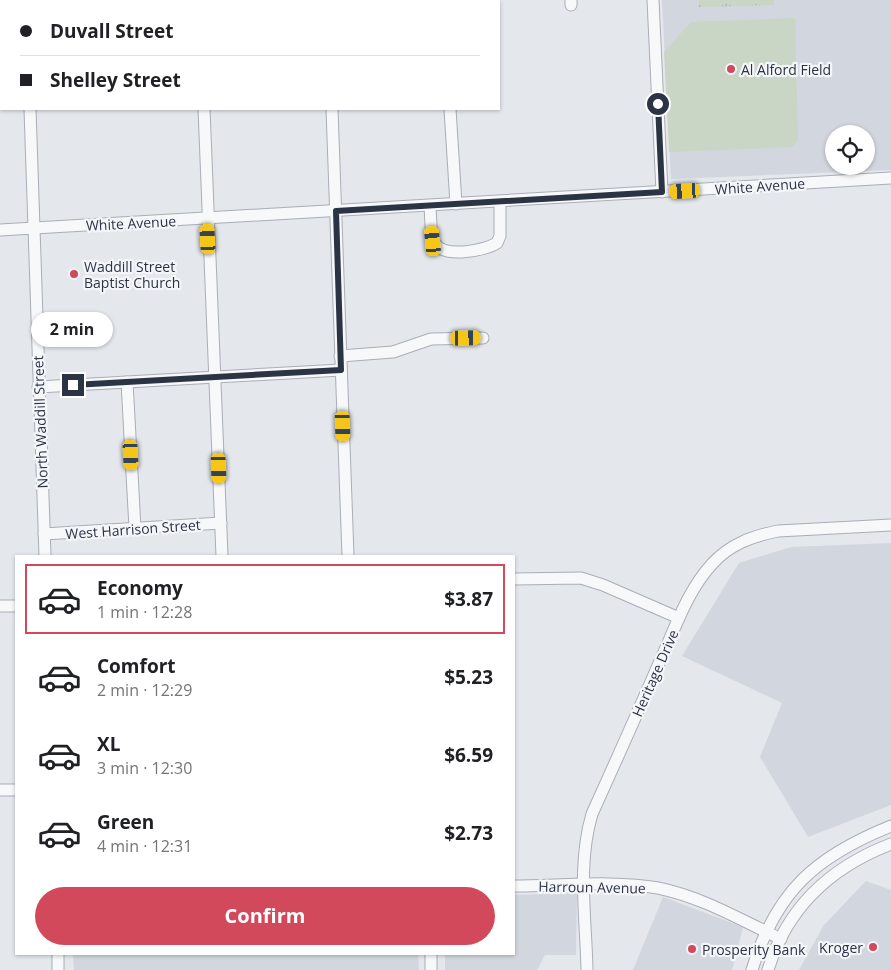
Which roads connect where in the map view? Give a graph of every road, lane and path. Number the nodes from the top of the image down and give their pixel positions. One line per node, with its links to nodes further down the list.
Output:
1 (653, 0): 7 (street)
2 (30, 110): 13 (street, North Waddill Street)
3 (204, 110): 12 (street)
4 (332, 110): 11 (street)
5 (450, 110): 9 (street)
6 (891, 178): 7 (street, White Avenue)
7 (662, 192): 8 (street, White Avenue)
8 (500, 202): 9 (street, White Avenue); 10 (street)
9 (456, 204): 10 (street, White Avenue)
10 (430, 206): 11 (street, White Avenue)
11 (336, 211): 12 (street, White Avenue); 16 (street)
12 (208, 219): 13 (street, White Avenue); 18 (street)
13 (34, 228): 14 (street, White Avenue); 20 (street, North Waddill Street)
14 (0, 230)
15 (483, 338): 16 (street)
16 (340, 356): 17 (street)
17 (341, 370): 18 (street); 27 (street)
18 (215, 377): 19 (street); 21 (street)
19 (127, 382): 20 (street); 23 (street)
20 (38, 387): 24 (street, North Waddill Street)
21 (221, 523): 23 (street, West Harrison Street); 26 (street)
22 (891, 525): 31 (street, Heritage Drive)
23 (135, 528): 24 (street, West Harrison Street)
24 (44, 534): 25 (street, North Waddill Street)
25 (45, 555)
26 (222, 555)
27 (348, 555)
28 (515, 579): 31 (street)
29 (0, 606): 30 (street)
30 (15, 606)
31 (680, 618): 36 (street, Heritage Drive)
32 (0, 790): 33 (street)
33 (15, 790)
34 (891, 826): 38 (street)
35 (891, 844): 39 (street)
36 (584, 885): 37 (street, Harroun Avenue); 38 (street, Harroun Avenue); 44 (street, Heritage Drive)
37 (515, 886)
38 (766, 931): 39 (street, Harroun Avenue); 45 (street)
39 (781, 938): 46 (street)
40 (58, 955): 42 (street)
41 (431, 955): 43 (street)
42 (58, 970)
43 (431, 970)
44 (587, 970)
45 (752, 970)
46 (768, 970)

